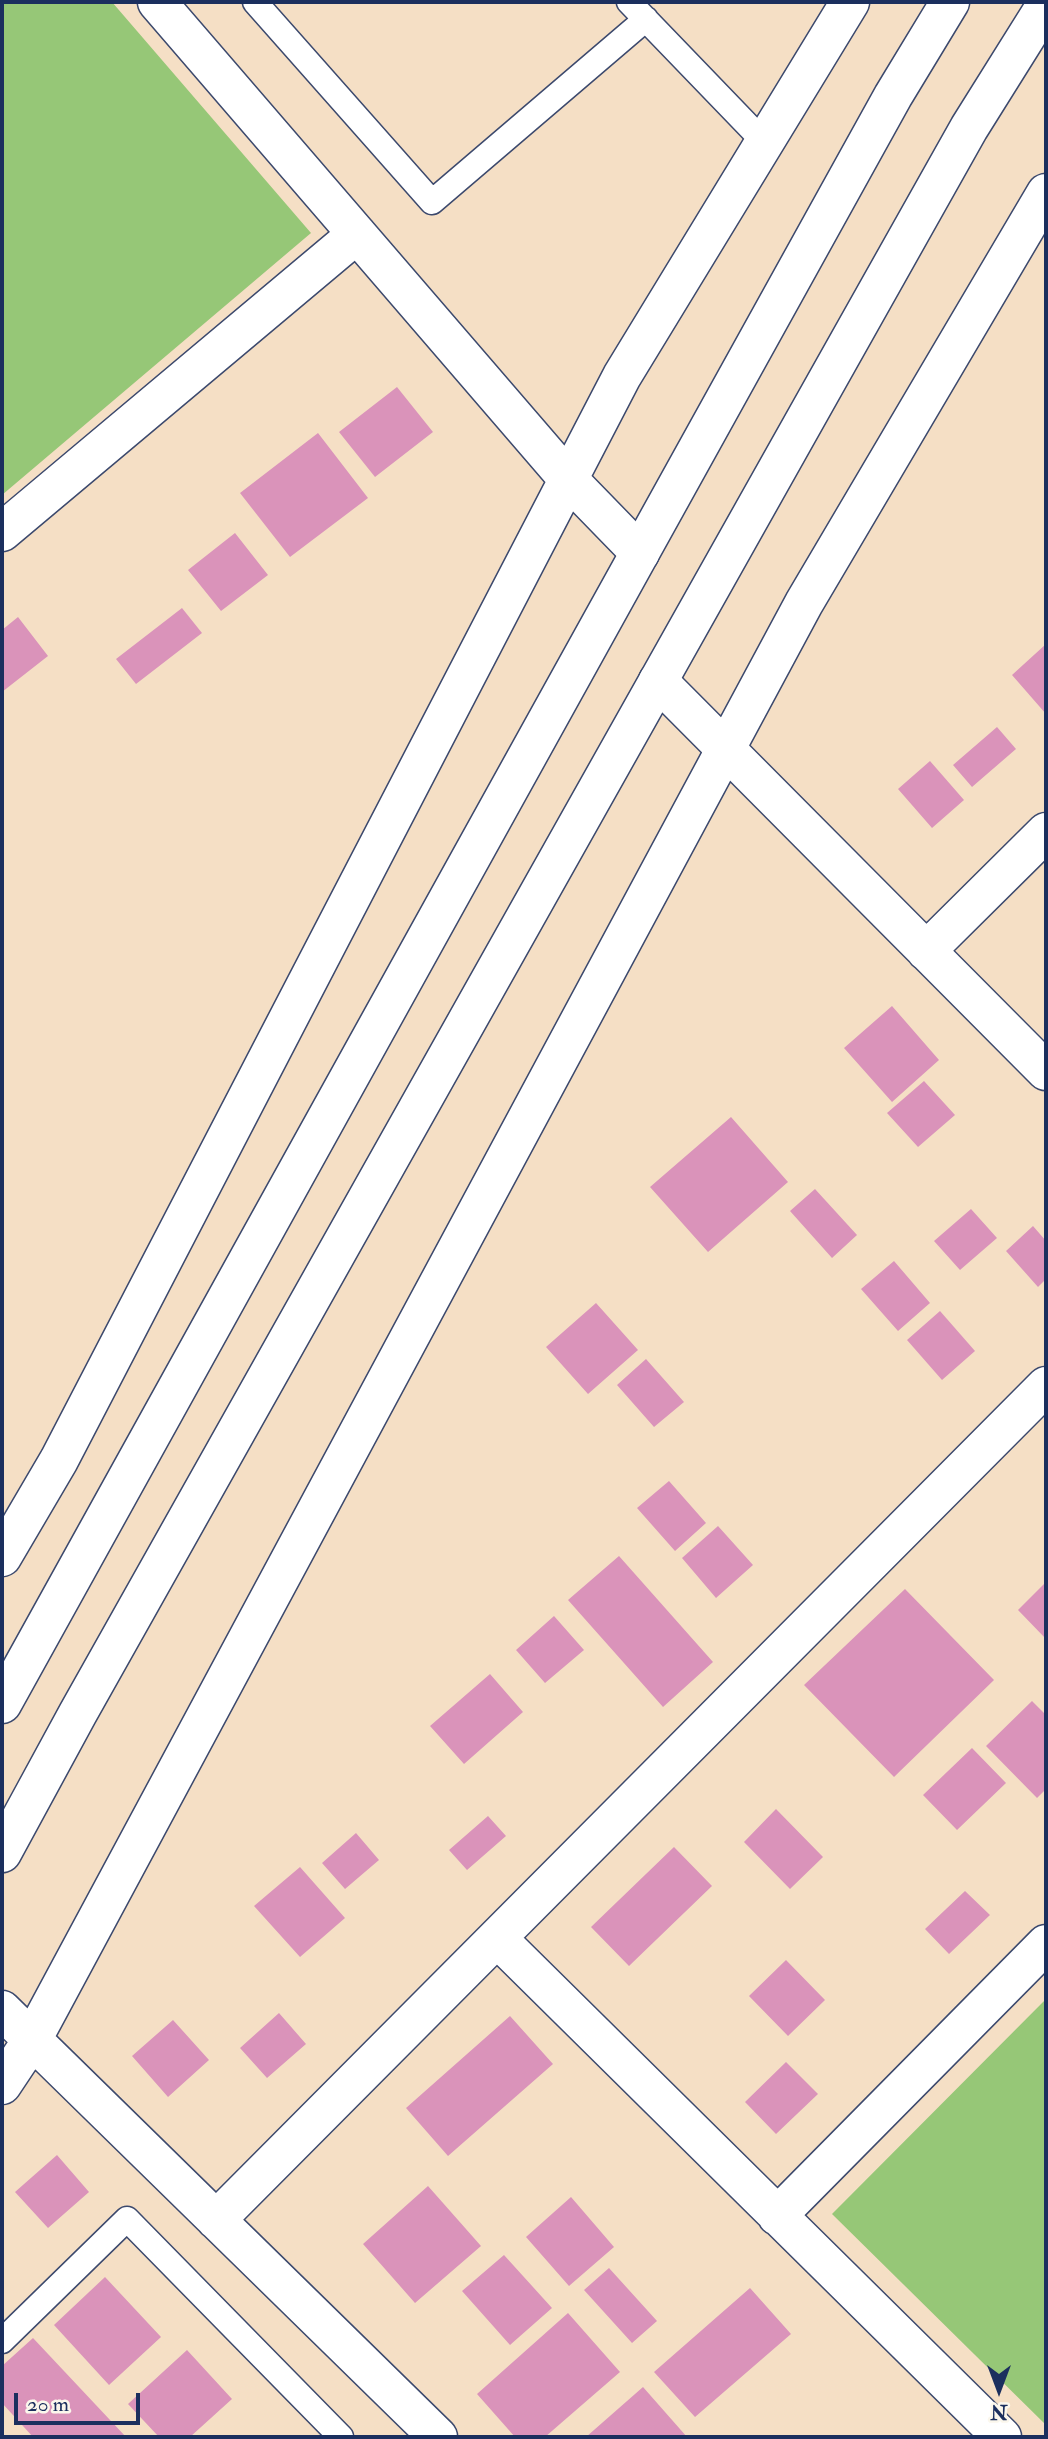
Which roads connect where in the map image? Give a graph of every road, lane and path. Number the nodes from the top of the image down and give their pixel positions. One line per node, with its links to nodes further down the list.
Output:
1 (157, 2): 9 (street)
2 (255, 2): 6 (lane)
3 (850, 2): 7 (street)
4 (950, 2): 12 (street)
5 (1046, 5): 13 (street)
6 (637, 10): 7 (lane)
7 (764, 142): 10 (street)
8 (1046, 193): 14 (street)
9 (357, 234): 10 (street); 11 (street)
10 (568, 479): 12 (street); 19 (street)
11 (2, 532)
12 (640, 553): 20 (street)
13 (658, 681): 14 (street); 21 (street)
14 (726, 750): 16 (street); 25 (street)
15 (1046, 832): 16 (street)
16 (926, 951): 17 (street)
17 (1046, 1072)
18 (1046, 1386): 22 (street)
19 (2, 1557)
20 (2, 1704)
21 (2, 1853)
22 (496, 1938): 27 (street); 28 (street)
23 (1046, 1944): 27 (street)
24 (2, 2010): 25 (street)
25 (32, 2040): 26 (street); 28 (street)
26 (2, 2085)
27 (777, 2216): 32 (street)
28 (216, 2220): 31 (street)
29 (2, 2341): 30 (lane)
30 (341, 2437)
31 (438, 2437)
32 (1002, 2437)

